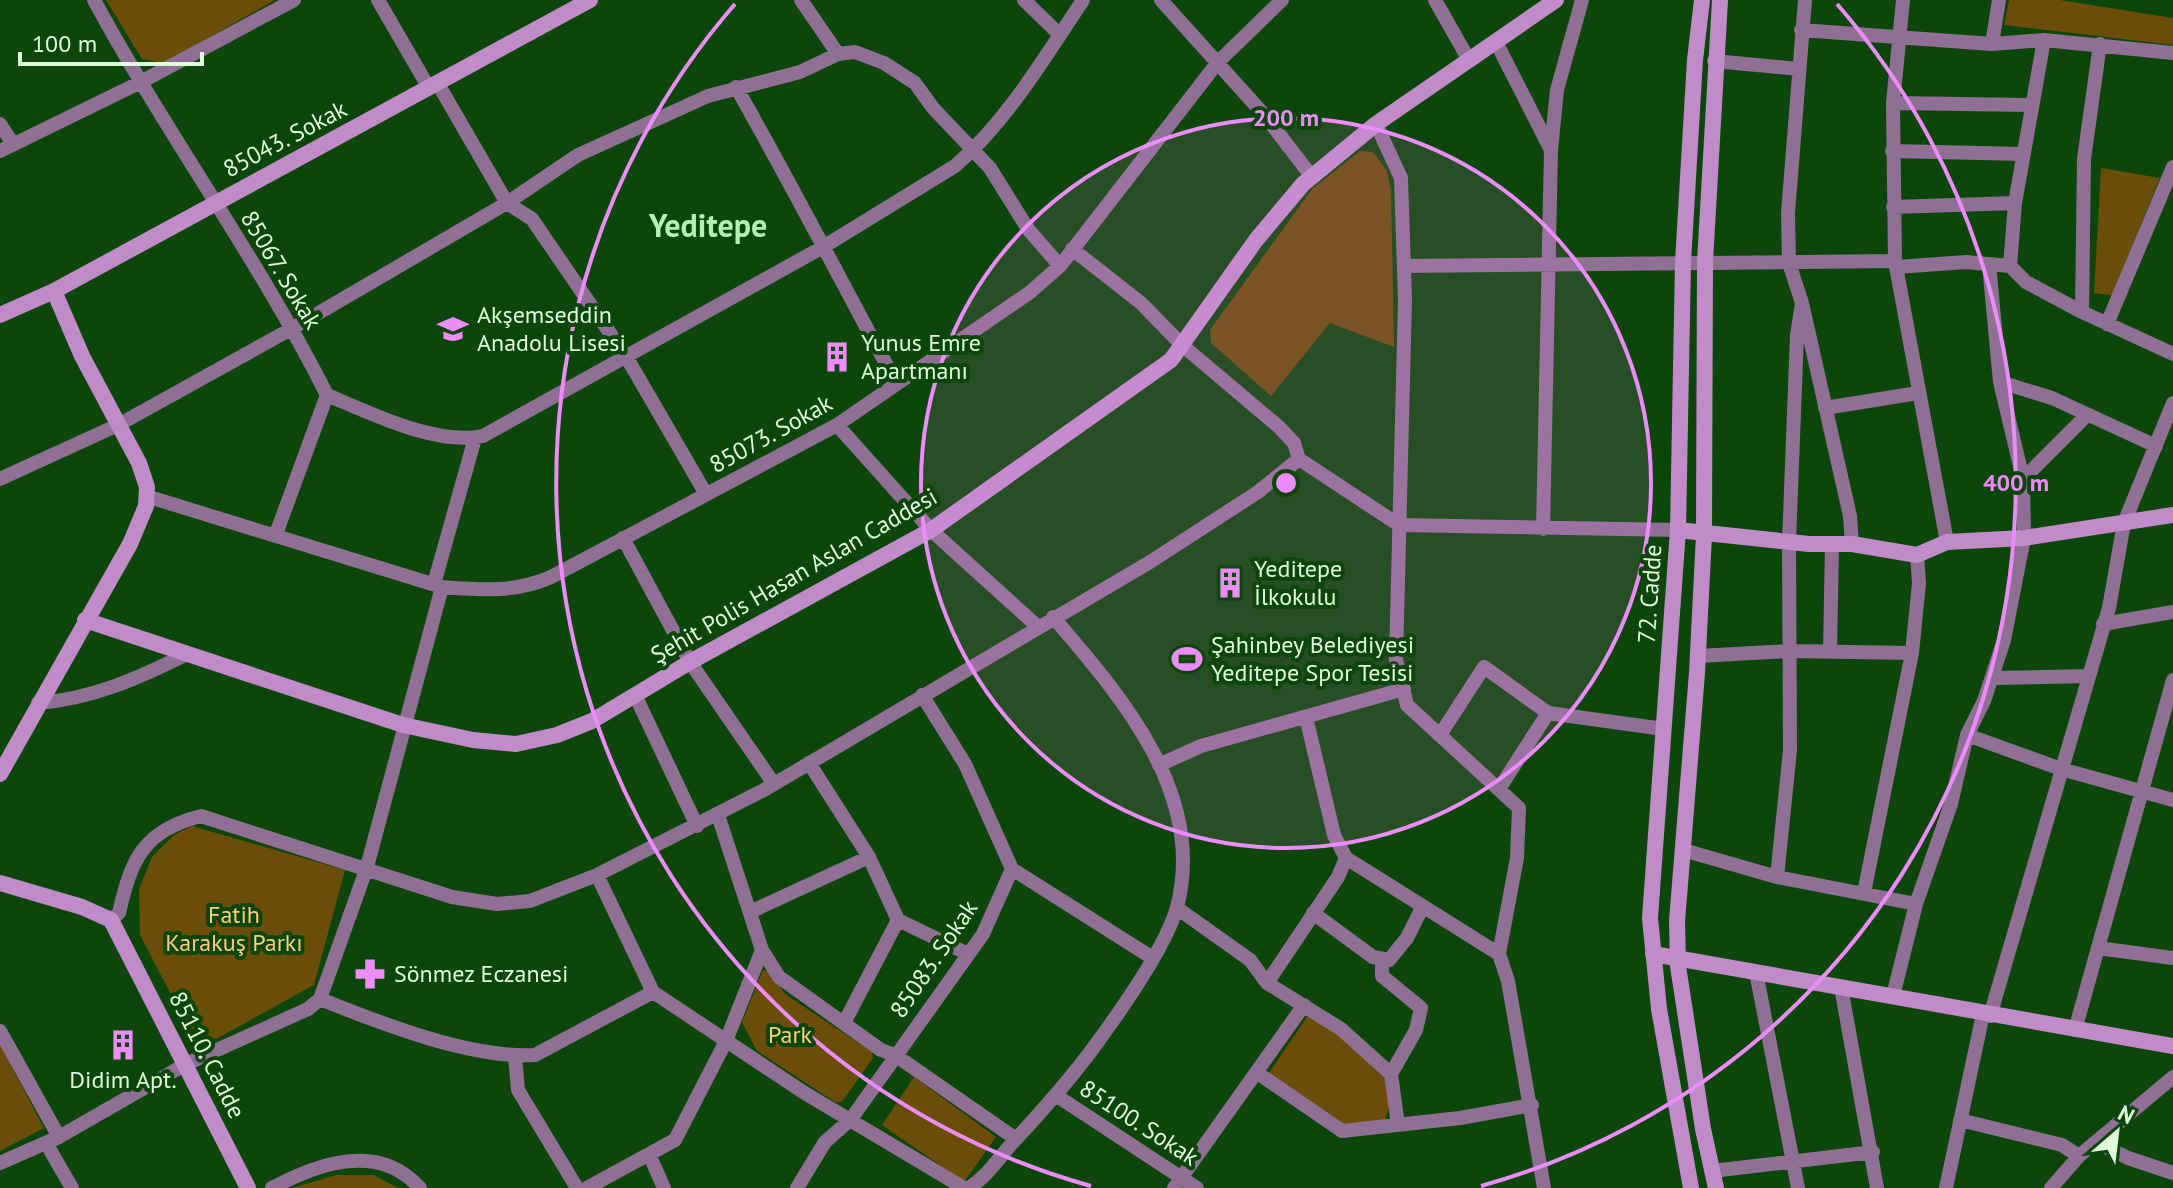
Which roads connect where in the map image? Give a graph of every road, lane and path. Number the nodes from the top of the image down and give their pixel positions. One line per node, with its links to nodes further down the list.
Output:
1 (94, 0): 31 (street, 85067. Sokak)
2 (294, 0): 31 (street)
3 (378, 0): 32 (street)
4 (590, 0): 32 (street, 85043. Sokak)
5 (801, 0): 26 (street)
6 (1024, 0): 19 (street)
7 (1083, 0): 19 (street)
8 (1161, 0): 29 (street)
9 (1282, 0): 29 (street, 85073. Sokak)
10 (1435, 0): 27 (street)
11 (1556, 0): 22 (street, Şehit Polis Hasan Aslan Caddesi)
12 (1582, 0): 40 (street)
13 (1702, 0): 51 (street, 72. Cadde)
14 (1720, 0): 28 (street)
15 (1805, 0): 18 (street)
16 (1903, 0): 20 (street)
17 (1999, 0): 23 (street)
18 (1801, 30): 20 (street); 30 (street)
19 (1060, 35): 39 (street)
20 (1897, 38): 23 (street); 34 (street)
21 (2044, 40): 23 (street); 24 (street); 35 (street)
22 (1496, 42): 27 (street, Şehit Polis Hasan Aslan Caddesi); 40 (street)
23 (1992, 44)
24 (2100, 44): 25 (street); 62 (street)
25 (2173, 53)
26 (838, 54): 33 (street); 39 (street)
27 (1469, 60): 37 (street, Şehit Polis Hasan Aslan Caddesi)
28 (1714, 61): 30 (street); 52 (street)
29 (1218, 62): 44 (street); 50 (street, 85073. Sokak)
30 (1799, 69): 53 (street)
31 (139, 83): 38 (street); 47 (street, 85067. Sokak)
32 (434, 86): 45 (street); 47 (street, 85043. Sokak)
33 (736, 87): 45 (street); 49 (street)
34 (1893, 103): 35 (street); 41 (street)
35 (2030, 105): 42 (street)
36 (0, 124): 38 (street)
37 (1376, 124): 44 (street, Şehit Polis Hasan Aslan Caddesi); 57 (street)
38 (7, 148)
39 (973, 150): 49 (street); 56 (street)
40 (1551, 150): 59 (street)
41 (1892, 151): 42 (street); 48 (street)
42 (2023, 154): 46 (street)
43 (2173, 167): 64 (street)
44 (1312, 177): 66 (street, Şehit Polis Hasan Aslan Caddesi)
45 (507, 203): 65 (street); 68 (street)
46 (2015, 203): 48 (street); 58 (street)
47 (215, 204): 60 (street, 85043. Sokak); 65 (street, 85067. Sokak)
48 (1893, 207): 54 (street)
49 (823, 247): 68 (street); 70 (street)
50 (1072, 249): 56 (street, 85073. Sokak); 66 (street)
51 (1683, 262): 52 (street); 59 (street); 90 (street, 72. Cadde)
52 (1705, 262): 53 (street); 92 (street)
53 (1789, 263): 54 (street); 61 (street)
54 (1896, 264): 55 (street); 71 (street)
55 (1989, 264): 58 (street); 69 (street)
56 (1060, 266): 70 (street, 85073. Sokak)
57 (1404, 266): 59 (street); 87 (street)
58 (2010, 266): 62 (street)
59 (1549, 267): 88 (street)
60 (54, 291): 63 (street, 85043. Sokak); 76 (street)
61 (1802, 303): 73 (street); 95 (street)
62 (2082, 312): 64 (street)
63 (0, 315)
64 (2107, 324): 67 (street)
65 (293, 328): 72 (street, 85067. Sokak); 76 (street)
66 (1182, 345): 80 (street); 89 (street, Şehit Polis Hasan Aslan Caddesi)
67 (2173, 354)
68 (627, 358): 78 (street); 83 (street)
69 (2000, 382): 75 (street); 82 (street)
70 (897, 384): 77 (street, 85073. Sokak)
71 (1918, 393): 73 (street); 96 (street)
72 (327, 395): 78 (street); 91 (street)
73 (1825, 408): 98 (street)
74 (2172, 408): 79 (street)
75 (2086, 416): 79 (street); 82 (street)
76 (118, 425): 81 (street); 84 (street)
77 (837, 425): 83 (street, 85073. Sokak); 89 (street)
78 (475, 438): 100 (street)
79 (2156, 446): 86 (street)
80 (1299, 459): 87 (street); 102 (street)
81 (0, 479)
82 (2023, 479): 94 (street)
83 (706, 494): 93 (street, 85073. Sokak)
84 (146, 496): 91 (street, 85073. Sokak); 103 (street)
85 (2173, 515): 86 (street)
86 (2124, 523): 94 (street); 104 (street)
87 (1399, 525): 88 (street); 115 (street)
88 (1543, 529): 90 (street)
89 (931, 530): 105 (street); 111 (street, Şehit Polis Hasan Aslan Caddesi)
90 (1678, 530): 92 (street); 122 (street, 72. Cadde)
91 (276, 534): 100 (street, 85073. Sokak)
92 (1704, 535): 95 (street); 110 (street)
93 (623, 538): 100 (street, 85073. Sokak); 111 (street)
94 (2024, 538): 96 (street); 113 (street)
95 (1789, 542): 97 (street); 106 (street)
96 (1947, 542): 99 (street)
97 (1832, 543): 98 (street); 107 (street)
98 (1852, 544): 99 (street)
99 (1917, 555): 108 (street)
100 (438, 585): 121 (street)
101 (2173, 612): 104 (street)
102 (1053, 617): 105 (street); 126 (street)
103 (85, 620): 109 (street, Şehit Polis Hasan Aslan Caddesi); 118 (street)
104 (2103, 624): 112 (street)
105 (1037, 626): 117 (street)
106 (1789, 651): 107 (street); 110 (street); 141 (street)
107 (1830, 652): 108 (street)
108 (1912, 653): 143 (street)
109 (187, 654): 118 (street); 121 (street, Şehit Polis Hasan Aslan Caddesi)
110 (1698, 656): 135 (street)
111 (690, 662): 116 (street, Şehit Polis Hasan Aslan Caddesi); 129 (street)
112 (2089, 676): 113 (street); 127 (street)
113 (1992, 678): 124 (street)
114 (2173, 680): 131 (street)
115 (1404, 689): 120 (street); 123 (street)
116 (635, 695): 121 (street, Şehit Polis Hasan Aslan Caddesi); 134 (street)
117 (922, 695): 125 (street); 139 (street)
118 (38, 703): 128 (street)
119 (1548, 713): 122 (street); 123 (street); 130 (street)
120 (1306, 717): 126 (street); 137 (street)
121 (403, 725): 138 (street)
122 (1664, 729): 155 (street, 72. Cadde)
123 (1440, 735): 130 (street)
124 (1967, 735): 127 (street); 144 (street)
125 (809, 763): 129 (street); 136 (street)
126 (1159, 765): 146 (street)
127 (2061, 769): 131 (street); 167 (street)
128 (0, 774)
129 (774, 784): 133 (street)
130 (1499, 789): 154 (street)
131 (2140, 792): 132 (street); 151 (street)
132 (2173, 800)
133 (718, 815): 134 (street); 147 (street)
134 (697, 826): 140 (street)
135 (1683, 850): 141 (street); 158 (street)
136 (869, 857): 147 (street); 150 (street)
137 (1346, 858): 145 (street); 148 (street)
138 (367, 867): 140 (street); 149 (street); 165 (street)
139 (1012, 869): 153 (street, 85083. Sokak); 157 (street)
140 (597, 875): 163 (street)
141 (1777, 877): 143 (street)
142 (0, 883): 149 (street)
143 (1864, 893): 144 (street)
144 (1916, 904): 164 (street)
145 (1423, 906): 154 (street); 159 (street)
146 (1177, 908): 157 (street); 161 (street)
147 (752, 911): 152 (street)
148 (1313, 913): 159 (street); 161 (street)
149 (111, 920): 175 (street, 85110. Cadde)
150 (898, 920): 153 (street); 168 (street)
151 (2098, 948): 156 (street); 169 (street)
152 (762, 950): 168 (street); 171 (street)
153 (968, 954): 173 (street, 85083. Sokak)
154 (1499, 954): 180 (street)
155 (1653, 954): 158 (street); 207 (street, 72. Cadde)
156 (2172, 954)
157 (1151, 957): 179 (street)
158 (1678, 958): 160 (street); 193 (street)
159 (1382, 960): 177 (street)
160 (1756, 972): 162 (street); 190 (street)
161 (1267, 983): 166 (street)
162 (1841, 987): 164 (street); 187 (street)
163 (653, 992): 171 (street); 174 (street)
164 (1893, 996): 167 (street)
165 (320, 999): 174 (street); 175 (street)
166 (1304, 1005): 176 (street); 177 (street)
167 (1986, 1015): 169 (street); 182 (street)
168 (844, 1023): 173 (street)
169 (2075, 1030): 172 (street)
170 (0, 1031): 185 (street)
171 (726, 1041): 181 (street); 188 (street)
172 (2173, 1046)
173 (895, 1055): 181 (street, 85083. Sokak); 184 (street)
174 (515, 1056): 200 (street)
175 (186, 1064): 185 (street); 197 (street, 85110. Cadde)
176 (1259, 1074): 183 (street); 194 (street)
177 (1391, 1074): 183 (street)
178 (2173, 1077): 186 (street)
179 (1057, 1096): 184 (street); 194 (street, 85100. Sokak)
180 (1532, 1105): 183 (street); 206 (street)
181 (851, 1119): 203 (street, 85083. Sokak); 204 (street)
182 (1960, 1120): 189 (street); 210 (street)
183 (1398, 1125)
184 (1016, 1139): 204 (street)
185 (53, 1140): 191 (street); 196 (street)
186 (2096, 1142): 189 (street); 192 (street)
187 (1873, 1152): 190 (street); 209 (street)
188 (649, 1154): 201 (street); 202 (street)
189 (2079, 1156): 195 (street)
190 (1793, 1159): 193 (street); 208 (street)
191 (0, 1163)
192 (2173, 1173)
193 (1714, 1180)
194 (1177, 1182): 205 (street, 85100. Sokak)
195 (2059, 1185)
196 (72, 1188)
197 (248, 1188)
198 (272, 1188): 199 (street)
199 (420, 1188)
200 (577, 1188)
201 (587, 1188)
202 (664, 1188)
203 (797, 1188)
204 (969, 1188)
205 (1197, 1188)
206 (1544, 1188)
207 (1691, 1188)
208 (1798, 1188)
209 (1877, 1188)
210 (1946, 1188)

